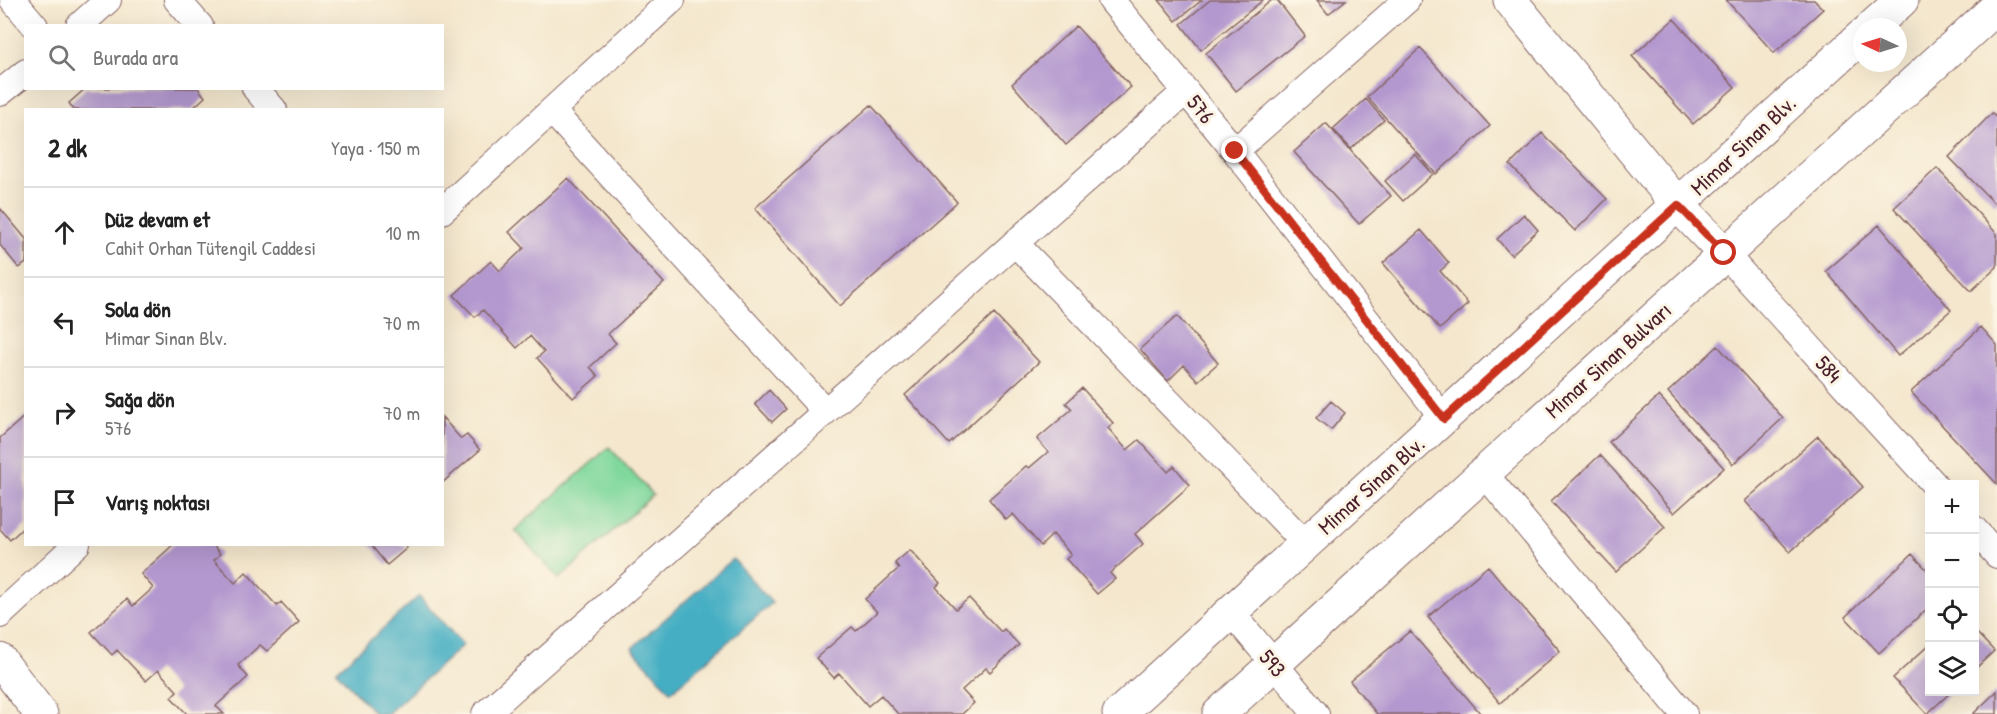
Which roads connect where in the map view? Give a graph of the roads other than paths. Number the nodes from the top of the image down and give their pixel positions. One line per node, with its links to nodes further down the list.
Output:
1 (13, 0): 11 (street)
2 (108, 0): 12 (street)
3 (177, 0): 13 (street)
4 (672, 0): 20 (street)
5 (1112, 0): 17 (street, 576)
6 (1407, 0): 21 (street)
7 (1510, 0): 22 (street)
8 (1902, 0): 10 (street)
9 (1997, 7): 25 (street, Mimar Sinan Bulvarı)
10 (1882, 18)
11 (33, 24)
12 (81, 24)
13 (198, 24)
14 (1853, 44): 22 (street, Mimar Sinan Blv.)
15 (24, 74): 18 (street)
16 (257, 90): 19 (street)
17 (1186, 91): 21 (street, 576); 24 (street)
18 (0, 93)
19 (272, 108)
20 (552, 111): 23 (street); 26 (street)
21 (1235, 151): 27 (street, 576)
22 (1678, 205): 25 (street); 27 (street, Mimar Sinan Blv.)
23 (444, 209)
24 (1015, 243): 26 (street); 30 (street)
25 (1724, 253): 28 (street, Mimar Sinan Bulvarı); 29 (street, 584)
26 (825, 411): 37 (street)
27 (1444, 419): 30 (street, Mimar Sinan Blv.)
28 (1484, 473): 35 (street, Mimar Sinan Bulvarı); 41 (street)
29 (1930, 480)
30 (1306, 544): 32 (street, Mimar Sinan Blv.)
31 (75, 546): 33 (street)
32 (1231, 612): 35 (street, 593); 38 (street, Mimar Sinan Blv.)
33 (0, 615)
34 (0, 660): 36 (street)
35 (1274, 664): 39 (street, Mimar Sinan Bulvarı); 40 (street, 593)
36 (41, 714)
37 (485, 714)
38 (1119, 714)
39 (1219, 714)
40 (1316, 714)
41 (1684, 714)

